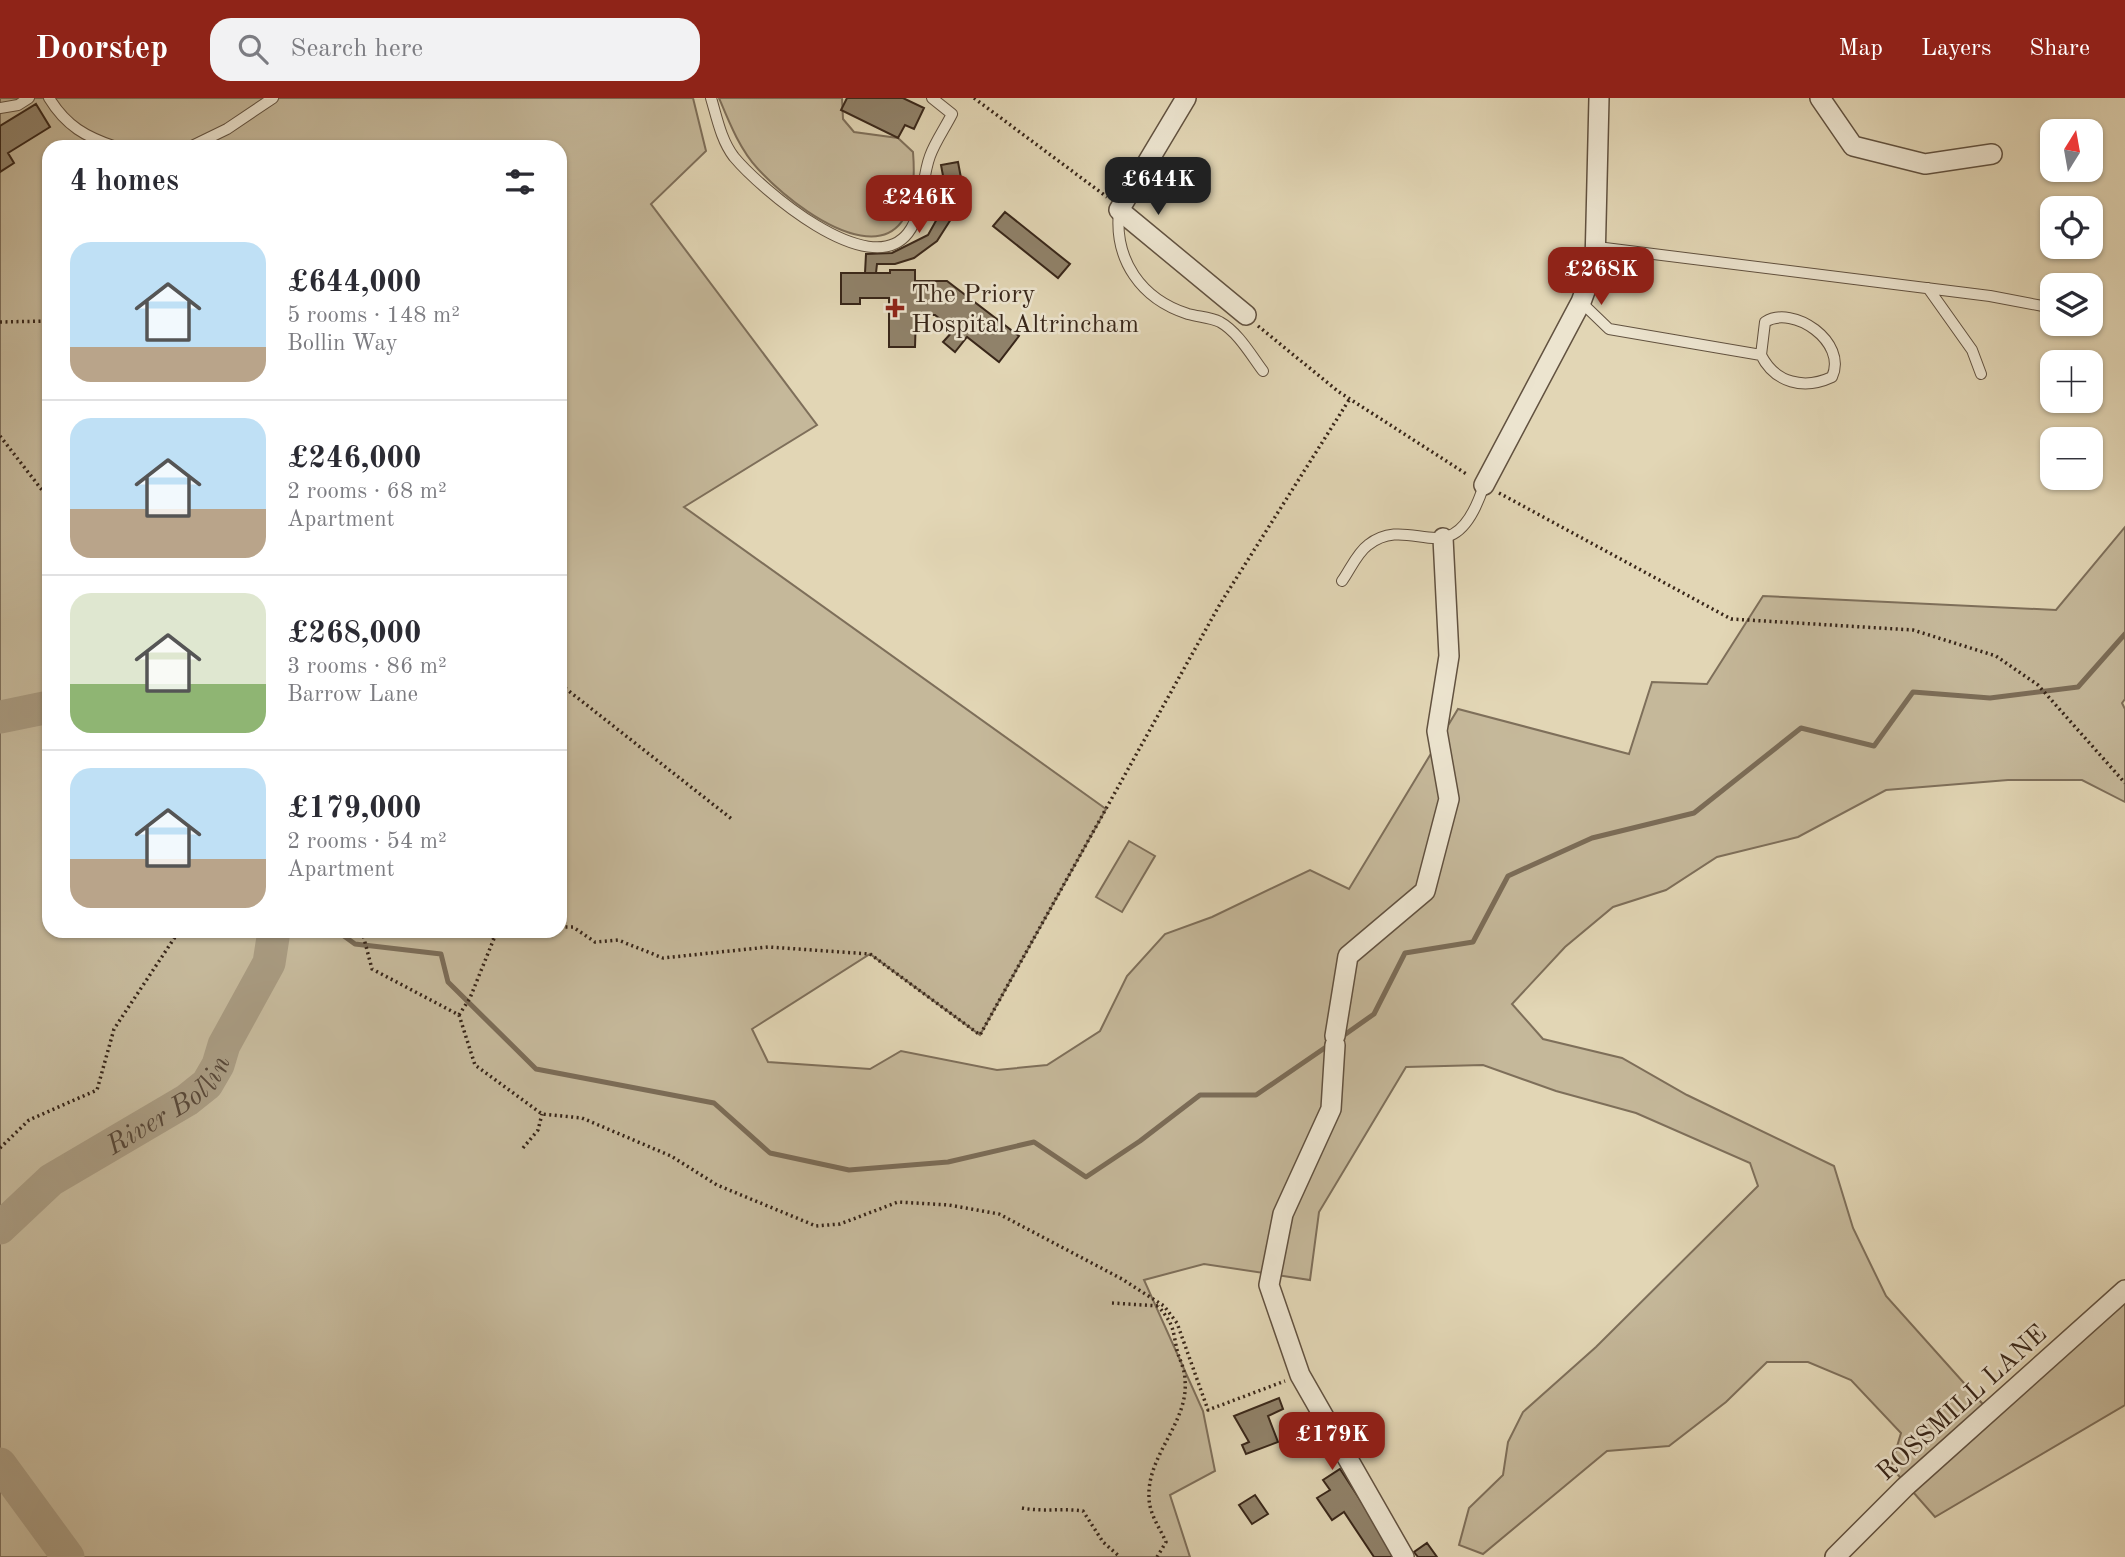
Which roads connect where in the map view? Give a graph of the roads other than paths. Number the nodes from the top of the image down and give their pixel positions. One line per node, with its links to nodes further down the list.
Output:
1 (29, 98): 9 (lane)
2 (49, 98): 10 (lane)
3 (273, 98): 11 (lane)
4 (711, 98): 5 (lane)
5 (932, 98)
6 (1186, 98): 13 (street)
7 (1599, 98): 14 (street)
8 (1820, 98): 12 (street)
9 (0, 107)
10 (96, 140)
11 (204, 140)
12 (1992, 154)
13 (1120, 209): 18 (street); 20 (lane)
14 (1597, 247): 15 (lane); 16 (street)
15 (1928, 288): 17 (lane); 21 (lane)
16 (1581, 302): 19 (lane); 22 (street)
17 (2040, 306)
18 (1246, 316)
19 (1761, 355): 19 (lane)
20 (1263, 371)
21 (1981, 374)
22 (1485, 485): 23 (lane)
23 (1443, 538): 24 (lane); 26 (street)
24 (1342, 581)
25 (2125, 1290): 27 (street, ROSSMILL LANE)
26 (1404, 1557)
27 (1835, 1557)

